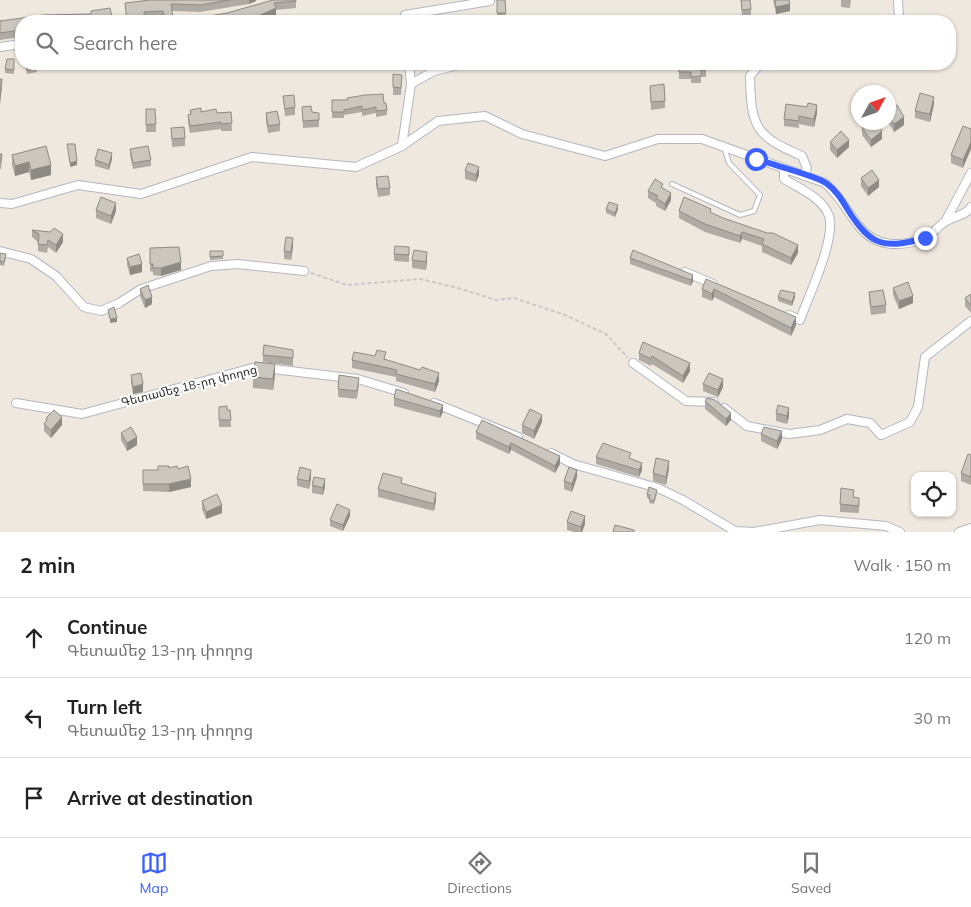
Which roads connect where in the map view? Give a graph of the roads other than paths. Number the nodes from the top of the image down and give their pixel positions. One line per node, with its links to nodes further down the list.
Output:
1 (898, 0): 4 (street)
2 (490, 1): 3 (street)
3 (404, 15)
4 (898, 15)
5 (15, 45): 6 (street)
6 (0, 46)
7 (410, 70): 10 (street)
8 (438, 70): 10 (street)
9 (755, 70): 15 (street)
10 (411, 84): 11 (street)
11 (402, 146): 12 (street); 17 (street)
12 (724, 147): 13 (street); 16 (lane)
13 (784, 168): 15 (street); 24 (street)
14 (971, 173): 19 (street)
15 (804, 176): 19 (street)
16 (672, 184)
17 (0, 203)
18 (971, 207): 19 (street)
19 (946, 220)
20 (0, 251): 22 (street)
21 (680, 270): 23 (street)
22 (304, 271)
23 (717, 286)
24 (782, 312)
25 (971, 321): 26 (street)
26 (633, 363)
27 (411, 396): 29 (street, Գետամեջ 18-րդ փողոց)
28 (429, 401): 30 (street)
29 (16, 403)
30 (524, 440)
31 (540, 448): 33 (street)
32 (971, 528): 34 (street)
33 (900, 532)
34 (959, 532)

